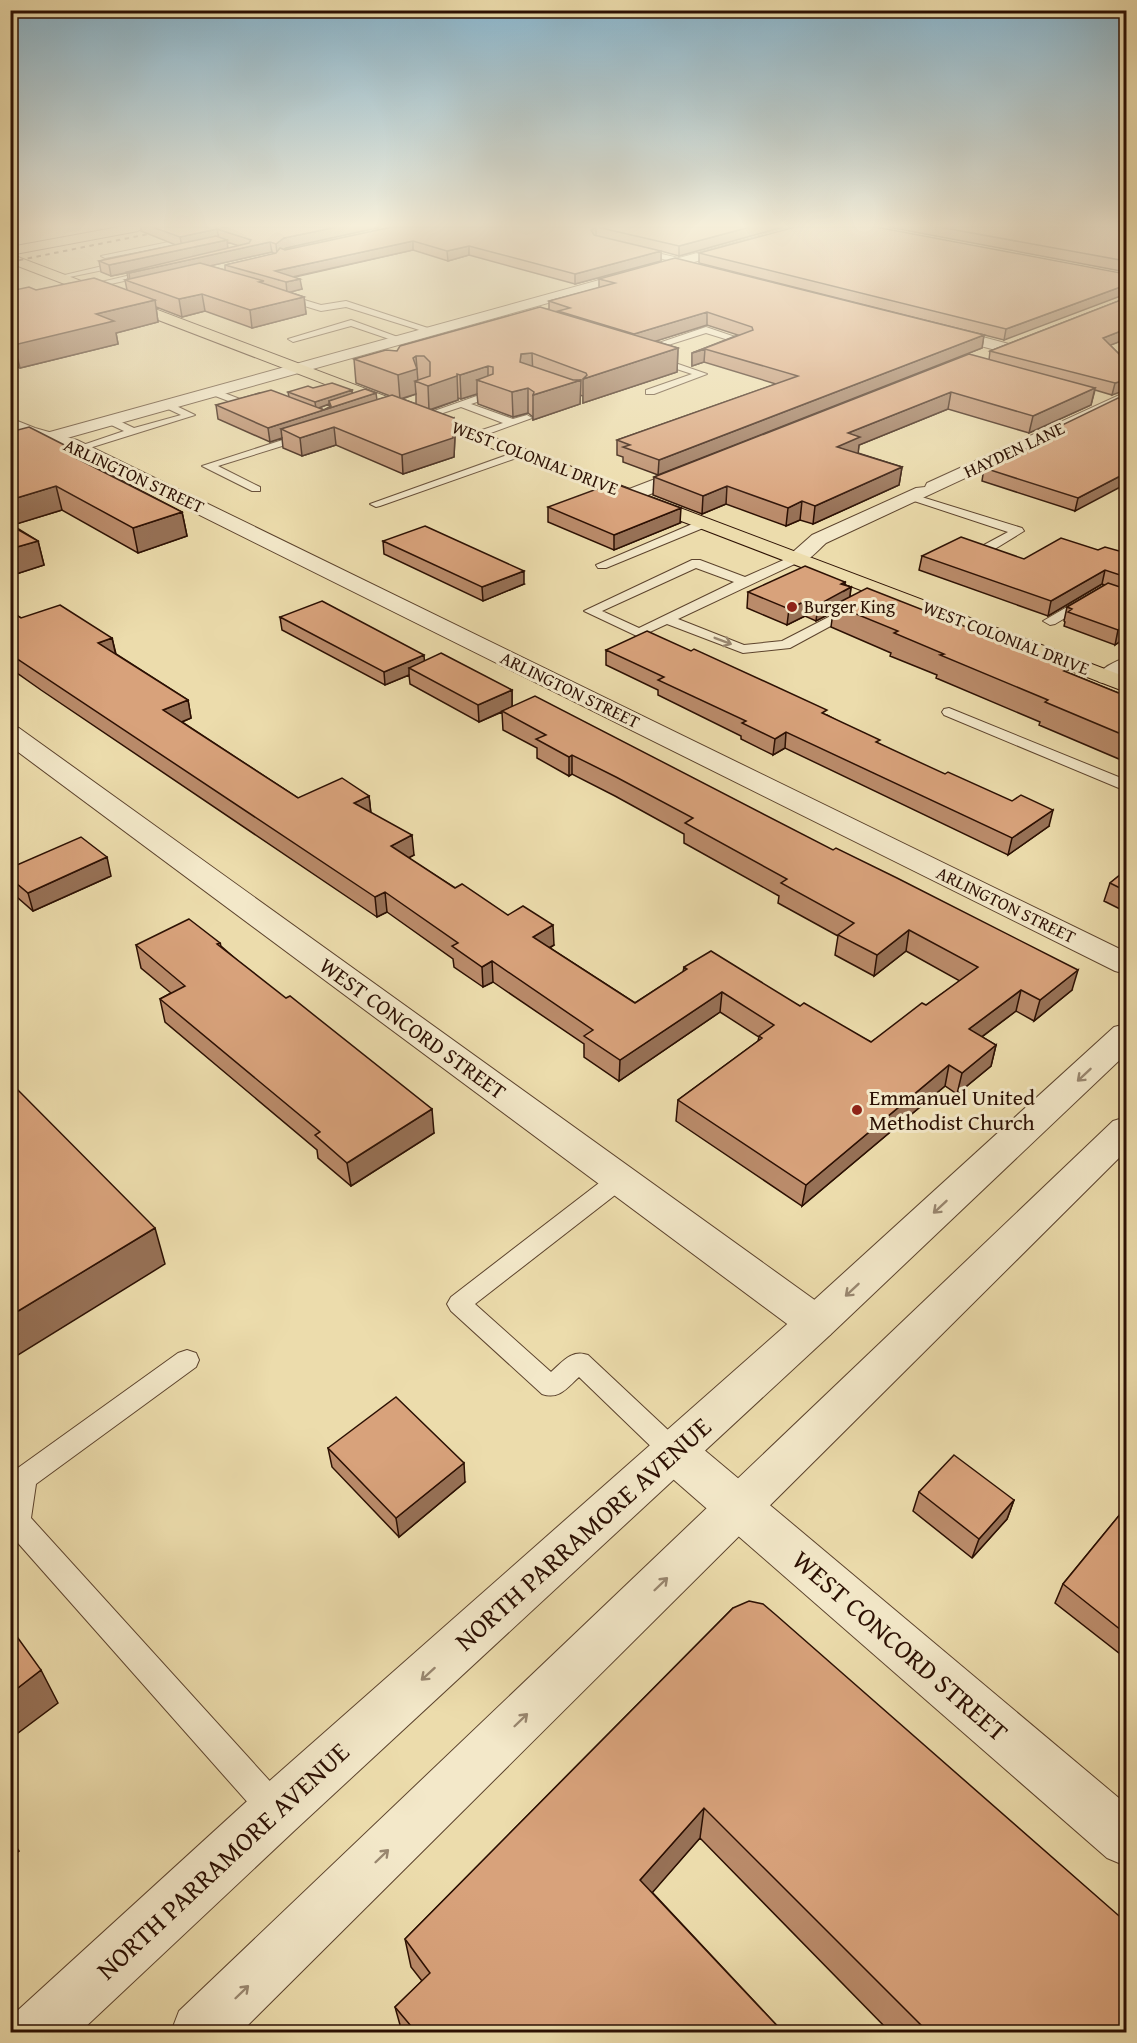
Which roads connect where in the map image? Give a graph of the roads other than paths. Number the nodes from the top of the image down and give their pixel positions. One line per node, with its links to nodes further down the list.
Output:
1 (178, 322): 16 (main road, WEST COLONIAL DRIVE)
2 (404, 322): 5 (lane)
3 (464, 322): 5 (street)
4 (925, 327): 9 (street)
5 (432, 331): 8 (street)
6 (293, 339): 8 (lane)
7 (1023, 339): 9 (street)
8 (401, 340): 10 (street)
9 (1003, 347): 14 (street)
10 (368, 349): 12 (lane); 16 (street)
11 (725, 349): 15 (lane)
12 (385, 356)
13 (695, 359): 15 (lane)
14 (974, 359)
15 (675, 366): 18 (lane)
16 (300, 368): 17 (street); 25 (main road, WEST COLONIAL DRIVE)
17 (214, 392): 21 (lane); 24 (street)
18 (650, 392)
19 (488, 395): 23 (lane)
20 (1091, 397): 22 (street)
21 (276, 399)
22 (1122, 402): 39 (street, HAYDEN LANE)
23 (462, 404): 25 (lane); 29 (lane)
24 (168, 405): 27 (street); 31 (lane)
25 (421, 408): 32 (main road, WEST COLONIAL DRIVE)
26 (527, 418): 29 (lane)
27 (111, 421): 31 (lane); 33 (street)
28 (10, 423): 33 (street, ARLINGTON STREET)
29 (513, 423): 32 (lane)
30 (320, 431): 38 (lane)
31 (133, 432): 34 (lane)
32 (477, 435): 36 (main road, WEST COLONIAL DRIVE)
33 (51, 438): 34 (street, ARLINGTON STREET); 35 (street)
34 (79, 448): 55 (street, ARLINGTON STREET)
35 (10, 449)
36 (521, 453): 40 (main road, WEST COLONIAL DRIVE); 41 (lane)
37 (707, 465): 40 (street)
38 (256, 489)
39 (923, 492): 43 (lane); 44 (street, HAYDEN LANE)
40 (632, 495): 42 (main road, WEST COLONIAL DRIVE)
41 (376, 504)
42 (704, 523): 44 (main road, WEST COLONIAL DRIVE); 45 (lane)
43 (986, 549)
44 (797, 558): 46 (lane); 48 (main road, WEST COLONIAL DRIVE)
45 (602, 565)
46 (745, 582): 49 (lane); 49 (lane)
47 (1126, 598): 50 (lane)
48 (874, 599): 49 (lane, one-way to 48); 51 (main road, WEST COLONIAL DRIVE)
49 (668, 620)
50 (1050, 621)
51 (1120, 676)
52 (949, 712): 54 (lane)
53 (10, 733): 58 (street, WEST CONCORD STREET)
54 (1126, 786)
55 (1126, 964)
56 (1126, 1035): 59 (street, NORTH PARRAMORE AVENUE, one-way to 59)
57 (1126, 1130): 62 (street)
58 (620, 1179): 59 (street, WEST CONCORD STREET); 61 (lane)
59 (816, 1323): 61 (street, NORTH PARRAMORE AVENUE)
60 (187, 1360): 63 (lane)
61 (674, 1452): 62 (street, WEST CONCORD STREET); 63 (street, NORTH PARRAMORE AVENUE, one-way to 63)
62 (739, 1508): 64 (street, WEST CONCORD STREET); 66 (street, one-way to 62)
63 (276, 1811): 65 (street, NORTH PARRAMORE AVENUE)
64 (1126, 1839)
65 (38, 2032)
66 (200, 2032)

